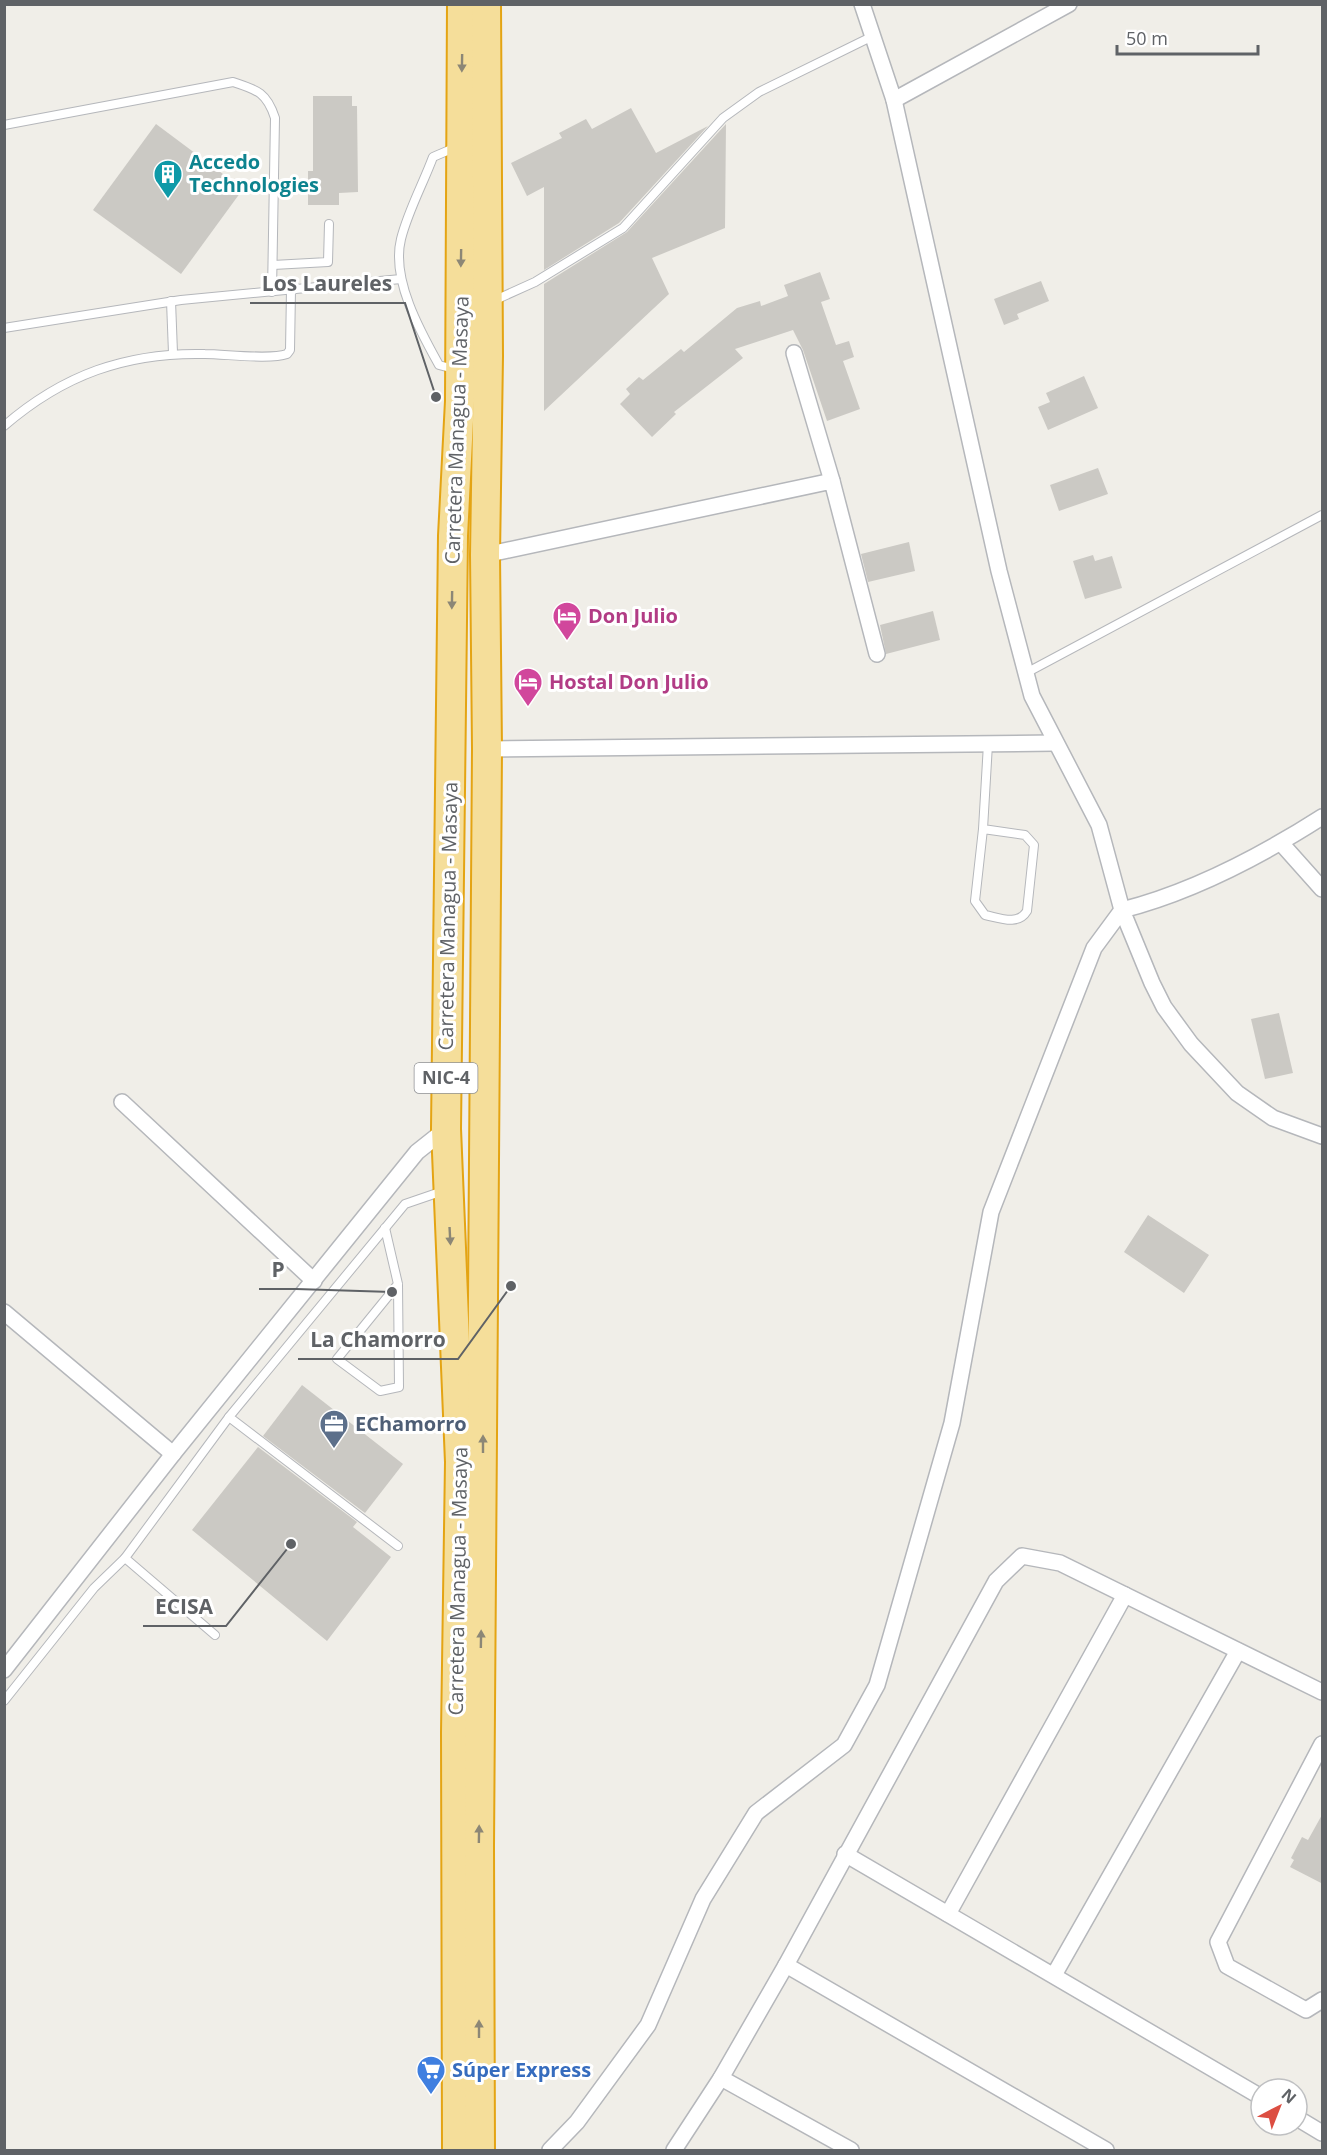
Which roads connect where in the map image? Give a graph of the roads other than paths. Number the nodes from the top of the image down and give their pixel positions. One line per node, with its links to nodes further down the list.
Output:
1 (462, 4): 8 (highway, Carretera Managua - Masaya / NIC-4, one-way to 8)
2 (486, 4): 15 (highway, Carretera Managua - Masaya / NIC-4)
3 (862, 4): 5 (street)
4 (1069, 4): 6 (street)
5 (873, 36): 6 (street); 15 (lane)
6 (894, 100): 25 (street)
7 (4, 125): 10 (lane)
8 (461, 144): 11 (lane); 19 (highway, Carretera Managua - Masaya / NIC-4, one-way to 19)
9 (329, 224): 10 (lane)
10 (273, 265): 13 (lane)
11 (401, 279): 12 (lane); 19 (lane)
12 (291, 291): 13 (lane); 17 (lane)
13 (272, 292): 14 (lane)
14 (171, 302): 16 (lane); 17 (lane)
15 (486, 304): 23 (highway, Carretera Managua - Masaya / NIC-4)
16 (4, 328)
17 (173, 353): 20 (lane)
18 (794, 353): 21 (street)
19 (460, 371): 35 (highway, Carretera Managua - Masaya / NIC-4, one-way to 35)
20 (4, 426)
21 (832, 481): 23 (street); 24 (street)
22 (1323, 515): 25 (lane)
23 (485, 555): 28 (highway, Carretera Managua - Masaya / NIC-4)
24 (877, 654)
25 (1026, 673): 26 (street)
26 (1055, 743): 27 (street); 33 (street)
27 (988, 744): 28 (street); 30 (lane)
28 (487, 749): 63 (highway, Carretera Managua - Masaya / NIC-4, one-way to 28)
29 (1323, 817): 31 (street)
30 (983, 829): 30 (lane)
31 (1281, 843): 32 (street); 33 (street)
32 (1323, 889)
33 (1122, 910): 36 (street); 64 (street)
34 (122, 1102): 39 (street)
35 (446, 1129): 37 (highway, Carretera Managua - Masaya / NIC-4); 39 (street)
36 (1323, 1136)
37 (448, 1189): 38 (lane); 62 (highway, Carretera Managua - Masaya / NIC-4, one-way to 62)
38 (385, 1228): 40 (lane); 42 (lane)
39 (314, 1281): 43 (street)
40 (398, 1284): 40 (lane)
41 (4, 1312): 43 (street)
42 (229, 1417): 44 (lane); 45 (lane)
43 (173, 1454): 49 (street)
44 (398, 1546)
45 (124, 1558): 47 (lane); 51 (lane)
46 (1125, 1596): 48 (street); 53 (street); 54 (street)
47 (215, 1635)
48 (1239, 1651): 50 (street); 56 (street)
49 (4, 1671)
50 (1323, 1692)
51 (4, 1701)
52 (1323, 1744): 57 (street)
53 (845, 1854): 54 (street); 55 (street)
54 (948, 1914): 56 (street)
55 (786, 1965): 58 (street); 67 (street)
56 (1054, 1975): 59 (street)
57 (1323, 2000)
58 (721, 2078): 65 (street); 66 (street)
59 (1249, 2090)
60 (1309, 2125): 61 (street)
61 (1323, 2133)
62 (457, 2151)
63 (480, 2151)
64 (550, 2151)
65 (674, 2151)
66 (851, 2151)
67 (1106, 2151)

